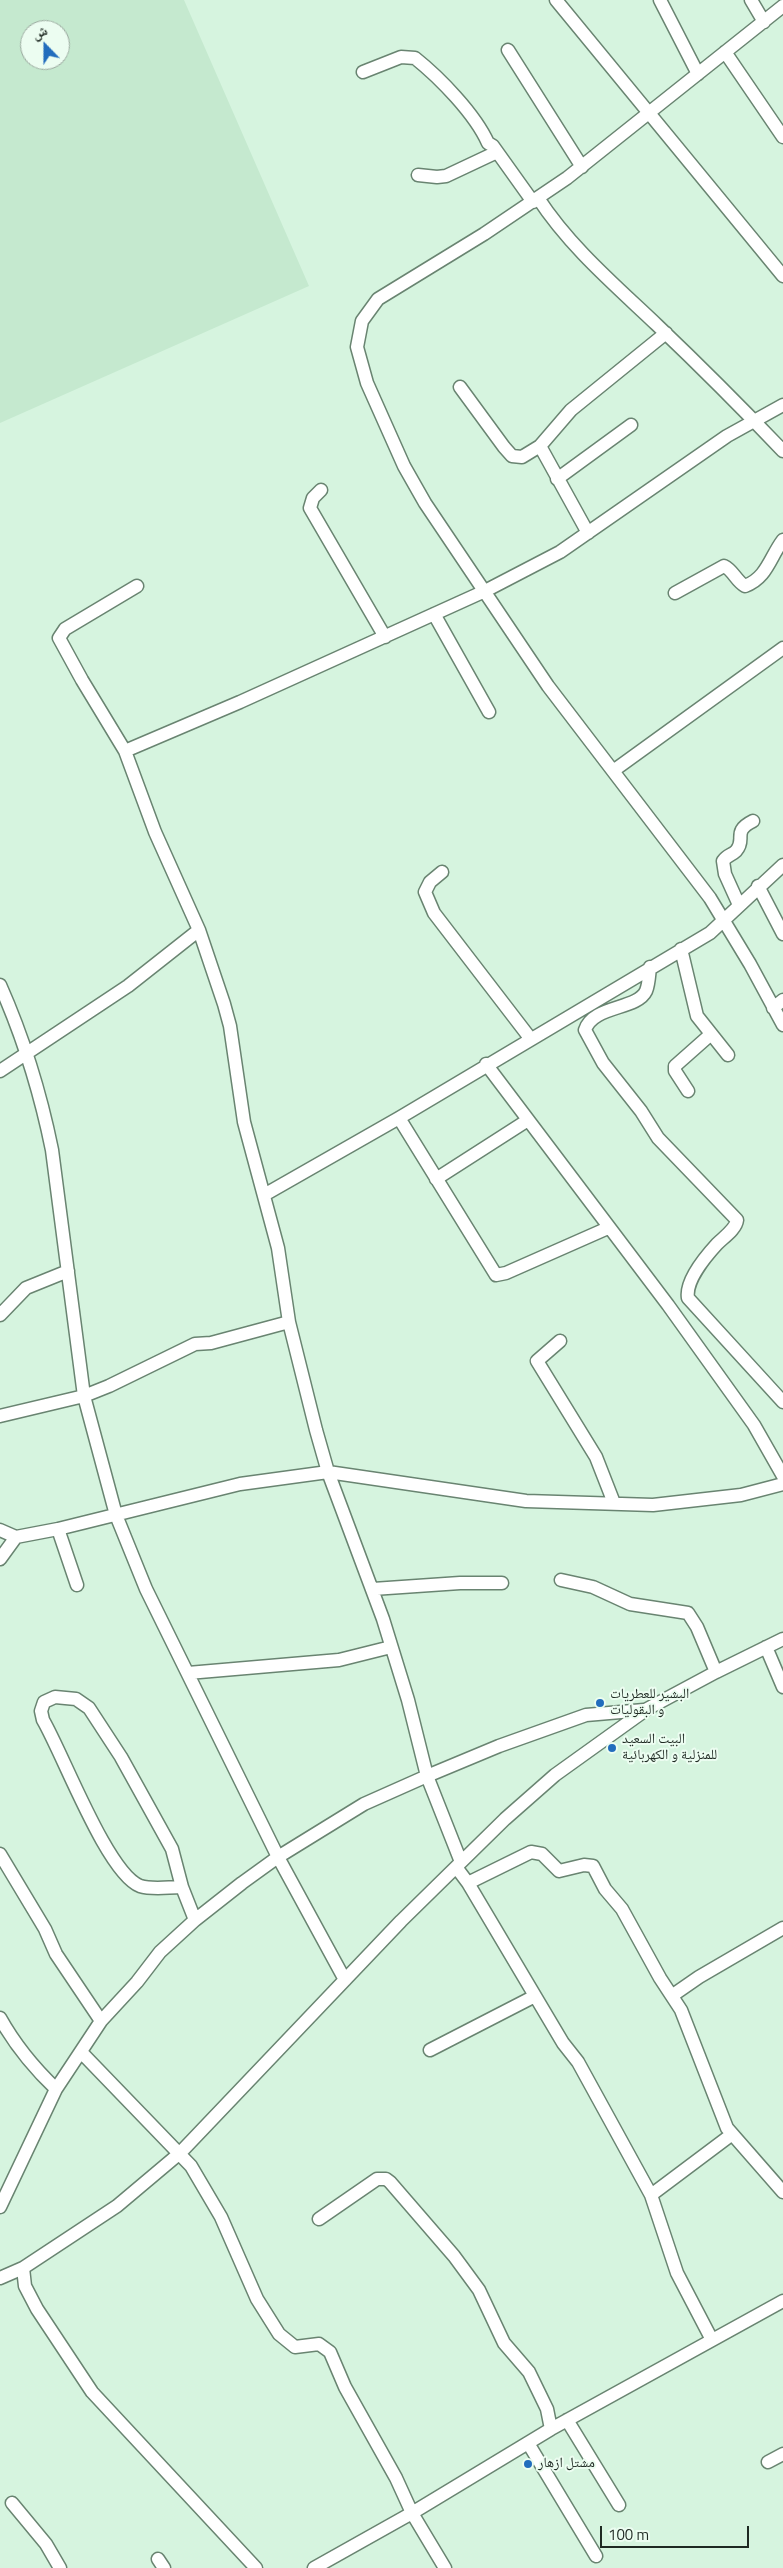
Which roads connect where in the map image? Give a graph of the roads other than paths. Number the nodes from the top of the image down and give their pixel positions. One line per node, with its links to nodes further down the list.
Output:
1 (556, 0): 10 (street)
2 (660, 0): 9 (street)
3 (751, 0): 5 (street)
4 (783, 6): 5 (street)
5 (764, 22): 7 (street)
6 (508, 50): 13 (street)
7 (725, 52): 9 (street); 11 (street)
8 (363, 72): 12 (street)
9 (698, 74): 10 (street)
10 (648, 115): 13 (street); 16 (street)
11 (783, 137)
12 (497, 152): 14 (street); 15 (street)
13 (582, 167): 15 (street)
14 (418, 175)
15 (535, 200): 17 (street); 29 (street)
16 (783, 276)
17 (666, 333): 20 (street); 22 (street)
18 (460, 387): 22 (street)
19 (783, 405): 20 (street)
20 (752, 421): 23 (street); 26 (street)
21 (631, 425): 24 (street)
22 (540, 446): 24 (street)
23 (783, 451)
24 (557, 479): 26 (street)
25 (321, 490): 32 (street)
26 (588, 533): 29 (street)
27 (783, 540): 30 (street)
28 (137, 586): 35 (street)
29 (485, 591): 31 (street); 36 (street)
30 (675, 593)
31 (434, 614): 32 (street); 34 (street)
32 (385, 637): 35 (street)
33 (783, 648): 36 (street)
34 (489, 712)
35 (125, 750): 43 (street)
36 (612, 771): 42 (street)
37 (753, 821): 41 (street)
38 (783, 865): 40 (street)
39 (442, 872): 51 (street)
40 (758, 886): 41 (street); 44 (street)
41 (738, 906): 42 (street)
42 (724, 921): 45 (street); 48 (street)
43 (200, 930): 52 (street); 60 (street)
44 (783, 934)
45 (681, 949): 46 (street); 50 (street)
46 (650, 967): 51 (street); 67 (street)
47 (0, 985): 52 (street)
48 (778, 1004): 49 (street)
49 (783, 1025)
50 (710, 1035): 53 (street); 56 (street)
51 (530, 1038): 54 (street)
52 (28, 1054): 55 (street); 62 (street)
53 (728, 1055)
54 (486, 1064): 57 (street); 58 (street)
55 (0, 1071)
56 (688, 1091)
57 (399, 1118): 59 (street); 60 (street)
58 (528, 1120): 59 (street); 61 (street)
59 (436, 1179): 61 (street)
60 (264, 1195): 64 (street)
61 (608, 1228): 70 (street)
62 (68, 1271): 63 (street); 66 (street)
63 (0, 1315)
64 (290, 1322): 66 (street); 69 (street)
65 (560, 1341): 72 (street)
66 (84, 1396): 68 (street); 73 (street)
67 (782, 1399)
68 (0, 1416)
69 (328, 1472): 72 (street); 73 (street); 81 (street)
70 (783, 1476)
71 (783, 1484): 72 (street)
72 (614, 1503)
73 (116, 1515): 74 (street); 86 (street)
74 (58, 1529): 76 (street); 80 (street)
75 (0, 1530): 76 (street)
76 (16, 1537): 77 (street)
77 (0, 1559)
78 (560, 1580): 85 (street)
79 (502, 1583): 81 (street)
80 (77, 1585)
81 (373, 1590): 83 (street)
82 (783, 1640): 84 (street)
83 (391, 1647): 86 (street); 89 (street)
84 (766, 1647): 85 (street); 87 (street)
85 (716, 1672): 88 (street)
86 (188, 1673): 91 (street)
87 (783, 1687)
88 (647, 1710): 89 (street); 92 (street)
89 (427, 1776): 91 (street); 92 (street)
90 (0, 1854): 101 (street)
91 (278, 1857): 95 (street); 97 (street)
92 (458, 1865): 93 (street); 97 (street)
93 (468, 1882): 98 (street); 99 (street)
94 (182, 1887): 94 (street); 95 (street)
95 (195, 1920): 101 (street)
96 (783, 1928): 98 (street)
97 (345, 1980): 106 (street)
98 (673, 1995): 105 (street)
99 (535, 1996): 102 (street); 108 (street)
100 (0, 2018): 104 (street)
101 (101, 2021): 103 (street)
102 (430, 2050)
103 (81, 2052): 104 (street); 106 (street)
104 (56, 2089): 109 (street)
105 (731, 2135): 107 (street); 108 (street)
106 (180, 2153): 111 (street); 122 (street)
107 (783, 2192)
108 (651, 2195): 114 (street)
109 (0, 2207)
110 (319, 2218): 116 (street)
111 (22, 2268): 112 (street); 125 (street)
112 (0, 2278)
113 (783, 2301): 114 (street)
114 (712, 2340): 115 (street)
115 (568, 2420): 116 (street); 121 (street)
116 (551, 2429): 117 (street)
117 (528, 2443): 122 (street); 123 (street)
118 (783, 2454): 119 (street)
119 (768, 2462)
120 (12, 2503): 124 (street)
121 (619, 2505)
122 (412, 2513): 126 (street); 127 (street)
123 (596, 2556)
124 (60, 2568)
125 (256, 2568)
126 (314, 2568)
127 (445, 2568)

